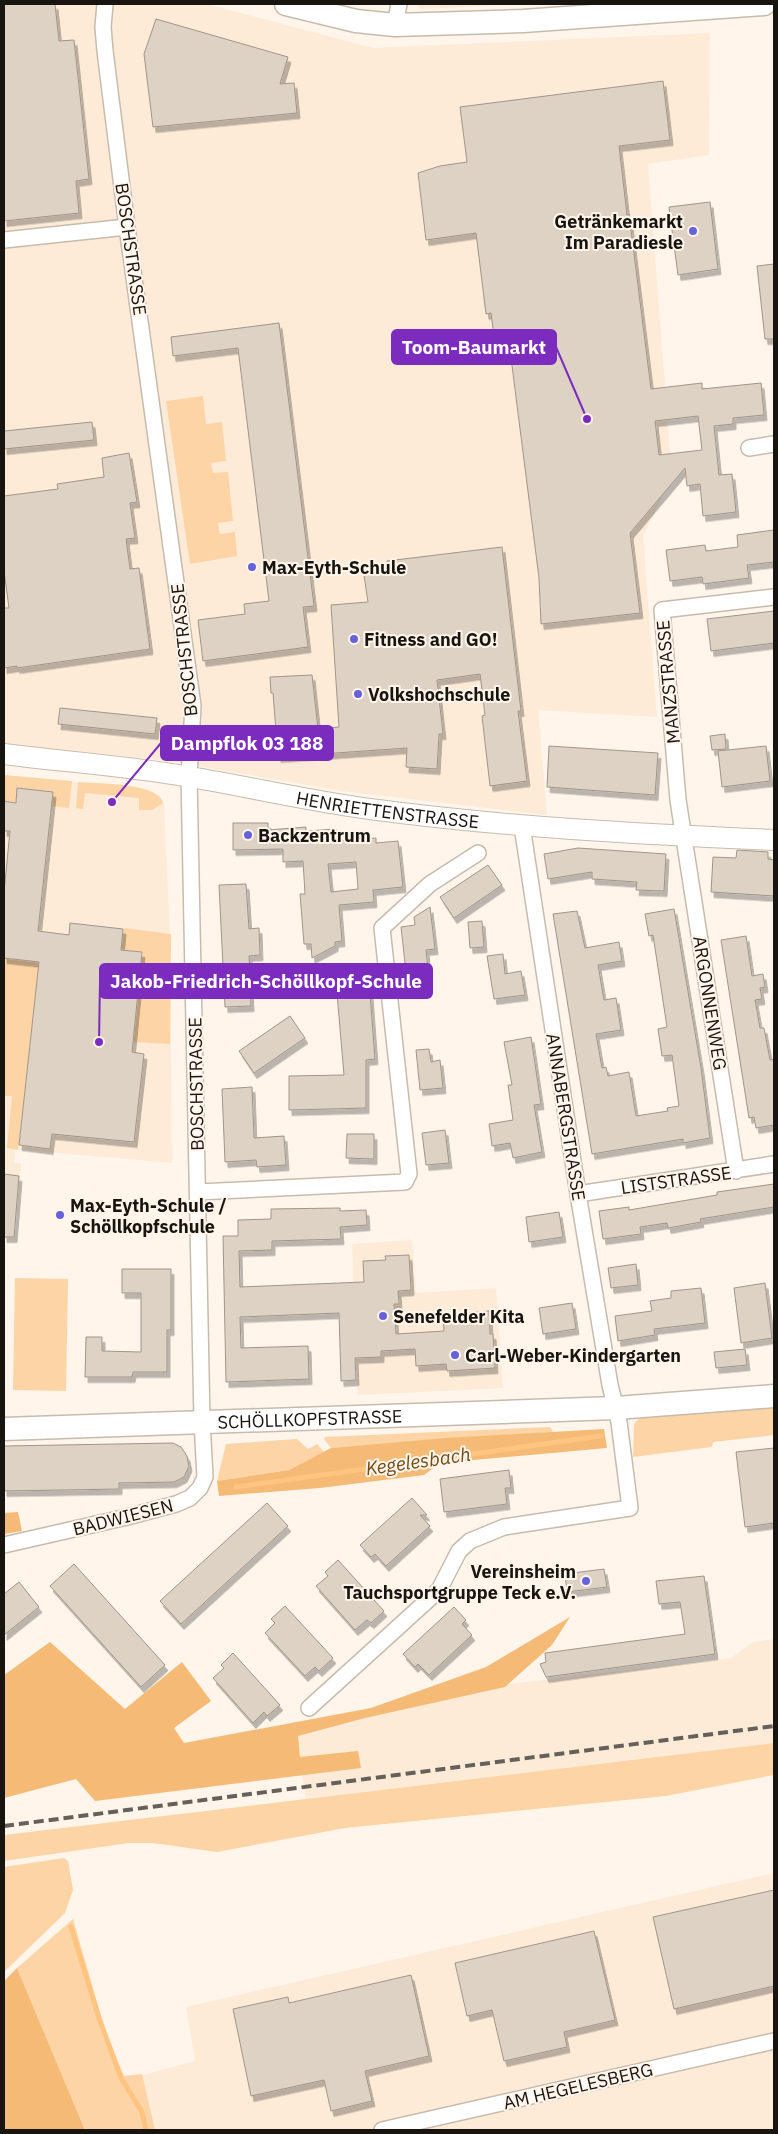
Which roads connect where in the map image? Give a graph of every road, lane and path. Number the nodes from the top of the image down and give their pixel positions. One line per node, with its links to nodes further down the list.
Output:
1 (105, 4): 5 (street, BOSCHSTRASSE)
2 (286, 4): 4 (main road)
3 (754, 4): 4 (main road)
4 (397, 14)
5 (127, 227): 6 (street); 11 (street, BOSCHSTRASSE)
6 (4, 240)
7 (774, 444): 8 (street)
8 (749, 448)
9 (774, 597): 13 (street, MANZSTRASSE)
10 (4, 754): 11 (street, HENRIETTENSTRASSE)
11 (189, 776): 12 (street, HENRIETTENSTRASSE); 18 (street, BOSCHSTRASSE)
12 (522, 826): 13 (street, HENRIETTENSTRASSE); 19 (street, ANNABERGSTRASSE)
13 (684, 836): 14 (street, HENRIETTENSTRASSE); 17 (street, ARGONNENWEG)
14 (774, 840)
15 (478, 853): 18 (street)
16 (774, 1164): 17 (street, LISTSTRASSE)
17 (736, 1171): 19 (street, LISTSTRASSE)
18 (198, 1192): 22 (street, BOSCHSTRASSE)
19 (578, 1194): 21 (street, ANNABERGSTRASSE)
20 (774, 1396): 21 (main road, SCHÖLLKOPFSTRASSE)
21 (616, 1408): 22 (main road, SCHÖLLKOPFSTRASSE); 25 (street)
22 (202, 1421): 23 (main road, SCHÖLLKOPFSTRASSE); 24 (street, BADWIESEN)
23 (4, 1429)
24 (4, 1545)
25 (309, 1708)
26 (774, 2041): 27 (street, AM HEGELESBERG)
27 (382, 2130)

